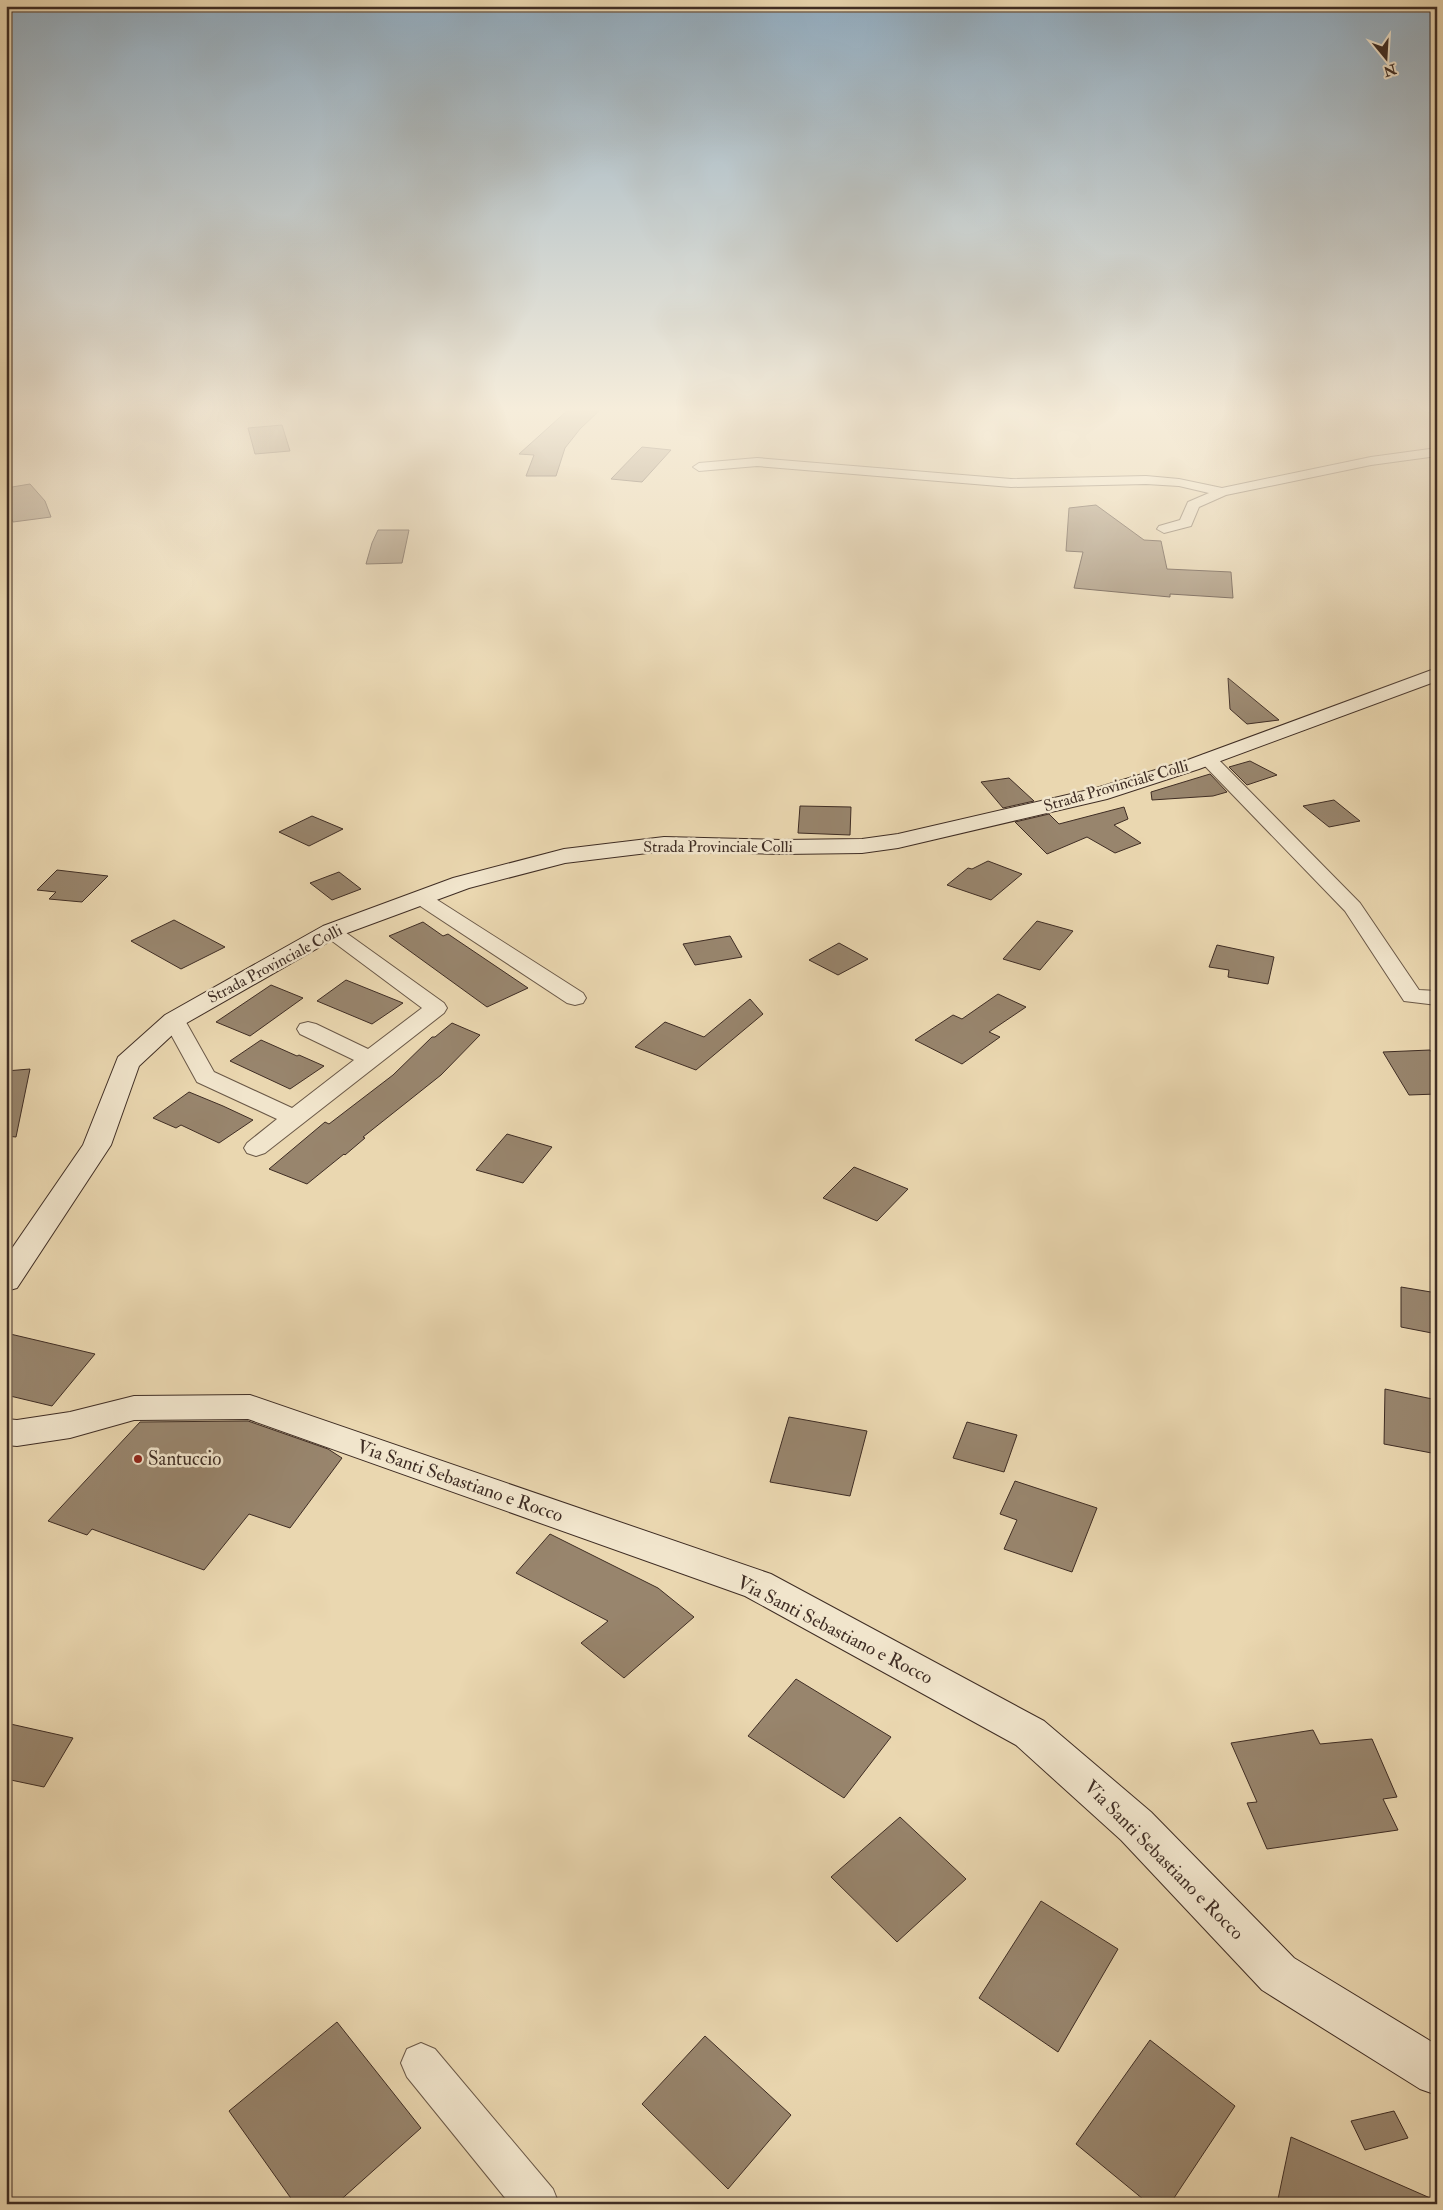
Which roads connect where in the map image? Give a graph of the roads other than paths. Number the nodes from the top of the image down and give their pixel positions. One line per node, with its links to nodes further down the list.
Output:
1 (1191, 512): 2 (street)
2 (1164, 530)
3 (1437, 674): 4 (street, Strada Provinciale Colli)
4 (1208, 759): 5 (street, Strada Provinciale Colli); 8 (street)
5 (420, 898): 6 (street, Strada Provinciale Colli); 7 (street)
6 (331, 931): 9 (street, Strada Provinciale Colli); 11 (street)
7 (575, 998)
8 (1437, 998)
9 (174, 1020): 12 (street); 14 (street, Strada Provinciale Colli)
10 (308, 1029): 11 (street)
11 (370, 1059): 12 (street)
12 (294, 1118): 13 (street)
13 (256, 1148)
14 (6, 1281)
15 (6, 1432): 17 (street, Via Santi Sebastiano e Rocco)
16 (421, 2064): 18 (street)
17 (1437, 2072)
18 (538, 2204)

